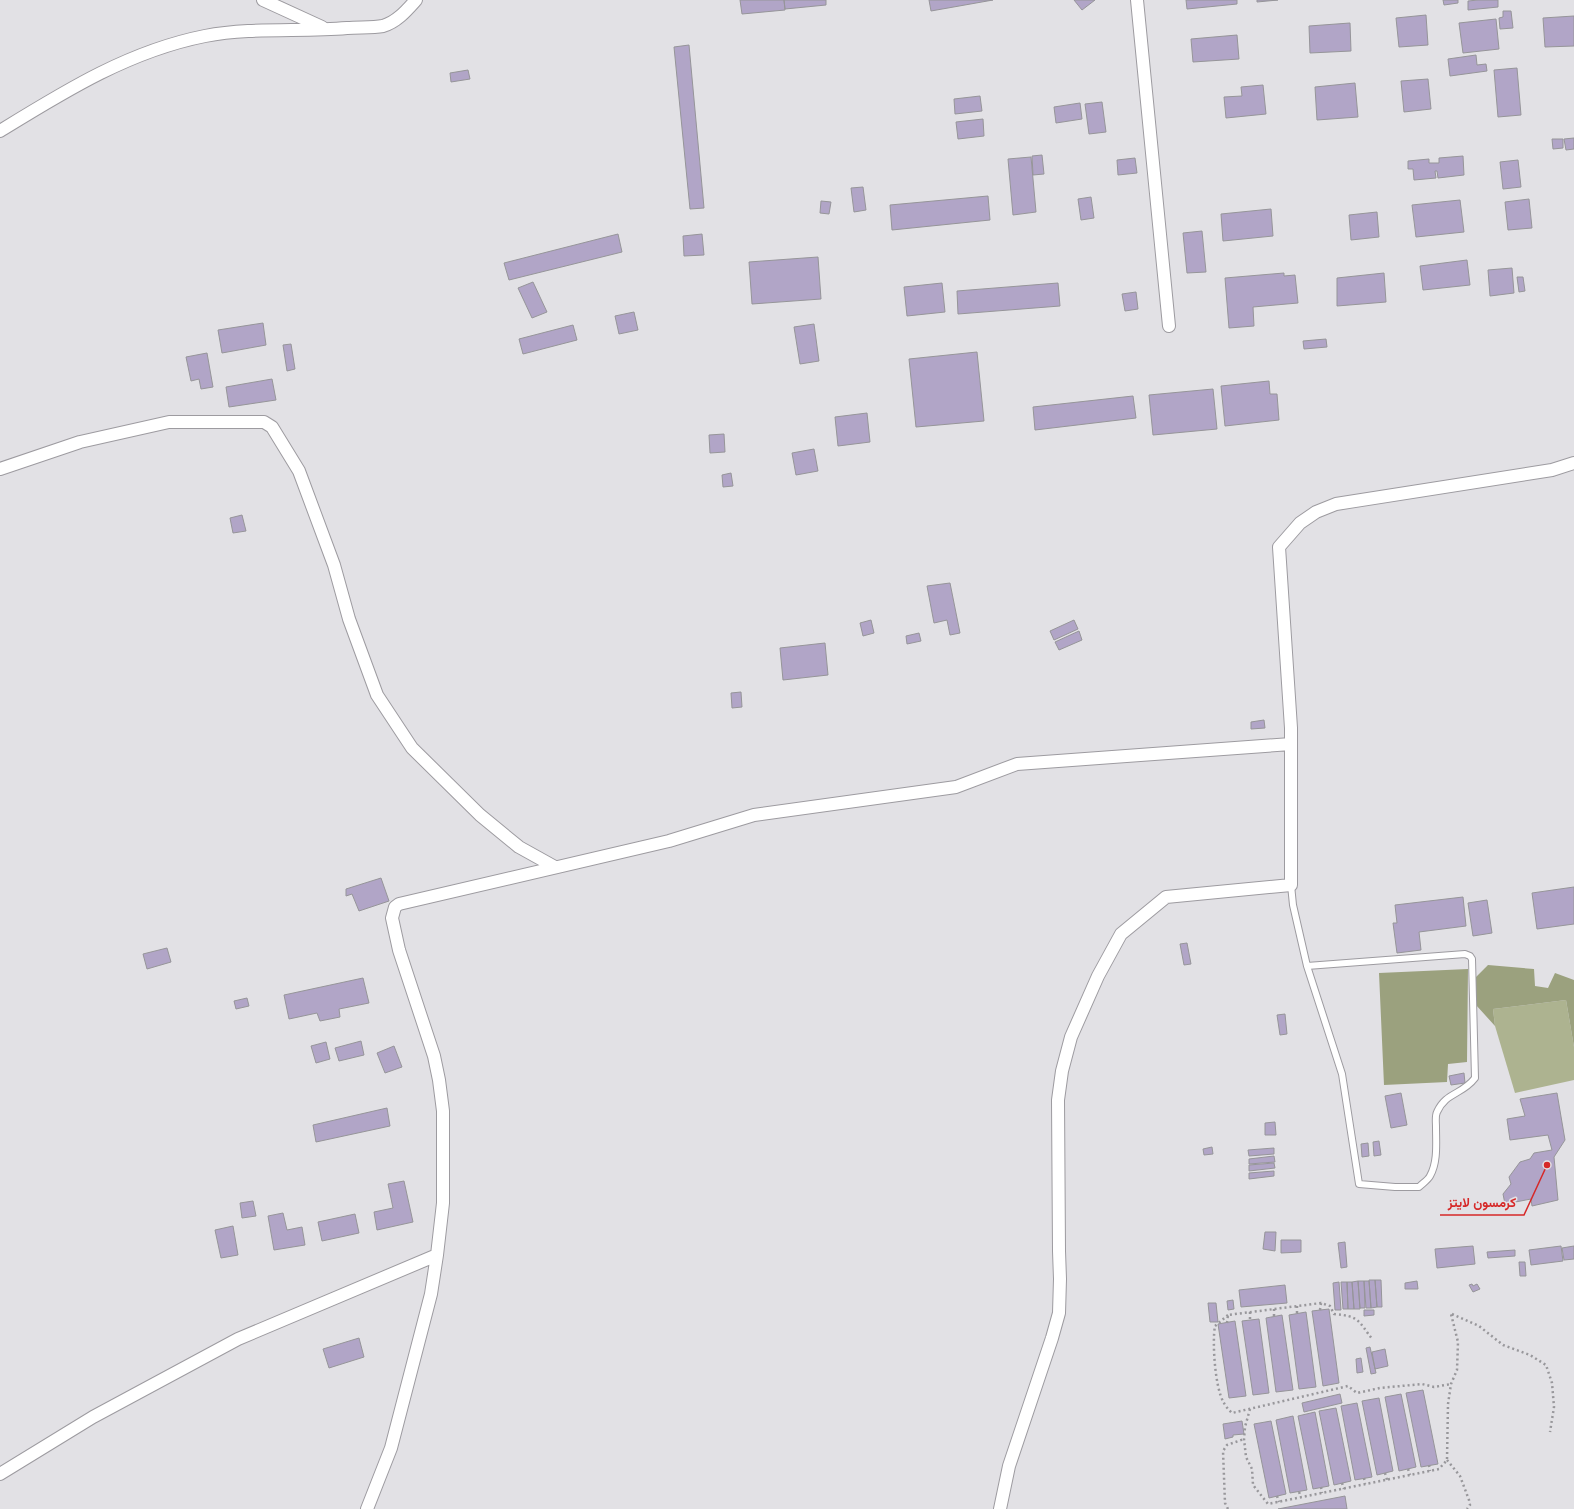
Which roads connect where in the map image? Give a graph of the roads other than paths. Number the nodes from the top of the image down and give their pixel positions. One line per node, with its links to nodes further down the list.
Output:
1 (263, 0): 4 (street)
2 (416, 0): 4 (street)
3 (1137, 0): 6 (street)
4 (328, 30): 5 (street)
5 (0, 131)
6 (1169, 326)
7 (1574, 463): 9 (street)
8 (0, 469): 10 (street)
9 (1290, 744): 10 (street); 11 (street)
10 (555, 867): 13 (street)
11 (1291, 885): 12 (lane); 16 (street)
12 (1307, 966): 12 (lane)
13 (437, 1254): 14 (street); 15 (street)
14 (0, 1474)
15 (367, 1509)
16 (1000, 1509)

